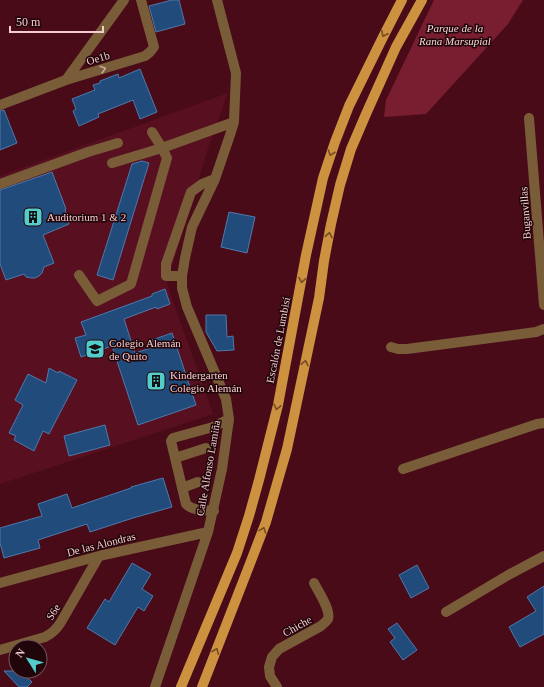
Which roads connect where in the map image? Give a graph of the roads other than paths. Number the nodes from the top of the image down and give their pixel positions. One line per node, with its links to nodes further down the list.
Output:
1 (124, 0): 6 (street)
2 (141, 0): 6 (street, Oe1b, one-way to 2)
3 (217, 0): 9 (street, Calle Alfonso Lamiña)
4 (402, 0): 37 (main road, Escalón de Lumbisí, one-way to 37)
5 (422, 0): 38 (main road, one-way to 5)
6 (66, 80): 7 (street, Oe1b)
7 (0, 105)
8 (529, 118): 18 (street, Buganvillas)
9 (234, 122): 12 (street); 14 (street, Calle Alfonso Lamiña)
10 (152, 132): 12 (street)
11 (118, 143): 15 (street)
12 (162, 148): 13 (street); 16 (street)
13 (112, 163)
14 (215, 179): 17 (street, Calle Alfonso Lamiña); 17 (street)
15 (0, 184)
16 (79, 275)
17 (182, 276): 21 (street, Calle Alfonso Lamiña)
18 (544, 305)
19 (544, 329): 20 (street)
20 (390, 346)
21 (229, 419): 24 (street); 28 (street, Calle Alfonso Lamiña)
22 (544, 423): 25 (street)
23 (206, 448): 24 (street)
24 (175, 458): 27 (street)
25 (403, 469)
26 (198, 482): 27 (street)
27 (182, 488): 28 (street)
28 (214, 511): 29 (street, Calle Alfonso Lamiña)
29 (208, 532): 30 (street, De las Alondras); 36 (street, Calle Alfonso Lamiña)
30 (100, 556): 32 (street, De las Alondras); 35 (street, S6e)
31 (544, 556): 34 (street)
32 (0, 583)
33 (314, 583): 39 (street, Chiche)
34 (446, 612)
35 (0, 650)
36 (155, 687)
37 (181, 687)
38 (202, 687)
39 (277, 687)

